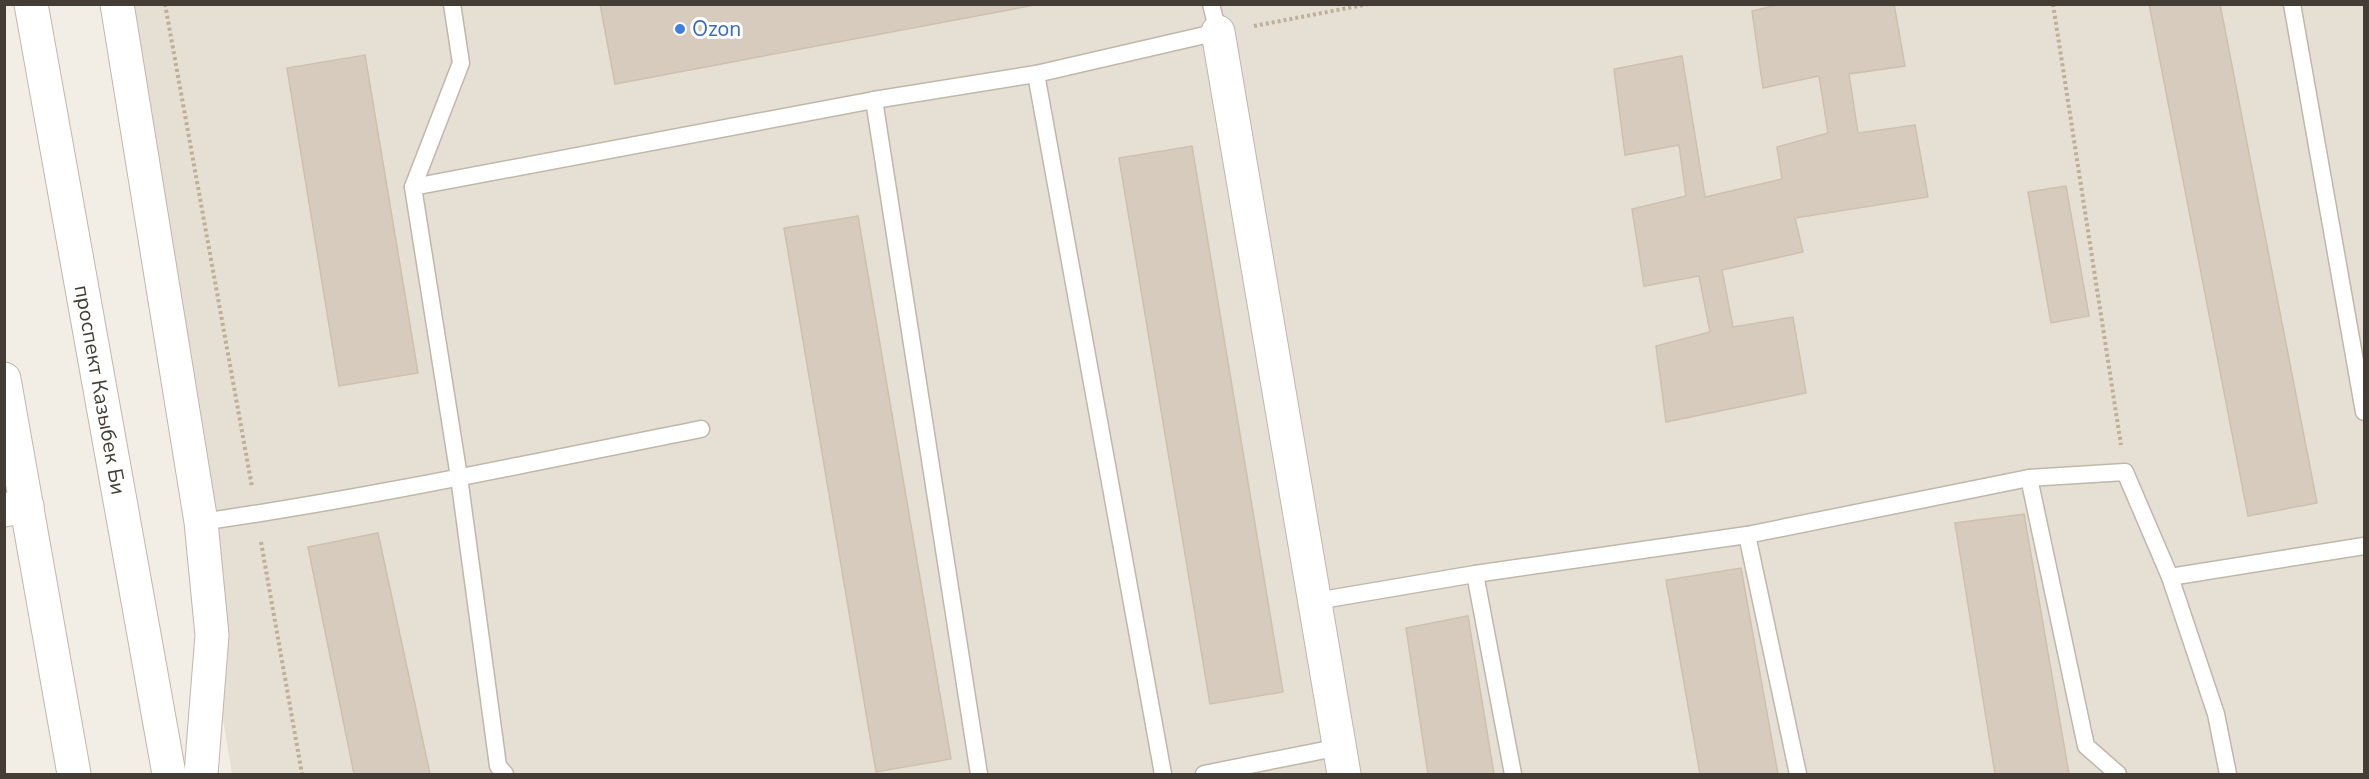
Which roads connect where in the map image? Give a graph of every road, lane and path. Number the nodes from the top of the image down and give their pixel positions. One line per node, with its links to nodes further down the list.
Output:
1 (29, 4): 8 (street); 29 (street, проспект Казыбек Би)
2 (117, 4): 21 (street)
3 (165, 4): 20 (path)
4 (452, 4): 12 (lane)
5 (1369, 4): 9 (path)
6 (2053, 4): 16 (path)
7 (2292, 4): 14 (lane)
8 (4, 8)
9 (1215, 18): 10 (lane); 26 (street)
10 (1036, 74): 11 (lane); 34 (lane)
11 (874, 100): 12 (lane); 33 (lane)
12 (413, 187): 17 (lane)
13 (4, 379): 19 (street)
14 (2364, 412)
15 (701, 429): 17 (lane)
16 (2125, 472): 18 (lane); 25 (lane)
17 (459, 477): 20 (lane); 32 (lane)
18 (2029, 477): 22 (lane); 38 (lane)
19 (16, 508): 28 (street)
20 (256, 514): 21 (lane); 31 (path)
21 (201, 522): 30 (street)
22 (1747, 535): 24 (lane); 37 (lane)
23 (2364, 546): 25 (lane)
24 (1475, 574): 26 (lane); 36 (lane)
25 (2170, 577): 39 (lane)
26 (1316, 601): 27 (street)
27 (1342, 761): 35 (lane)
28 (74, 774)
29 (169, 774)
30 (201, 774)
31 (303, 774)
32 (505, 774)
33 (979, 774)
34 (1162, 774)
35 (1204, 774)
36 (1513, 774)
37 (1798, 774)
38 (2118, 774)
39 (2228, 774)

